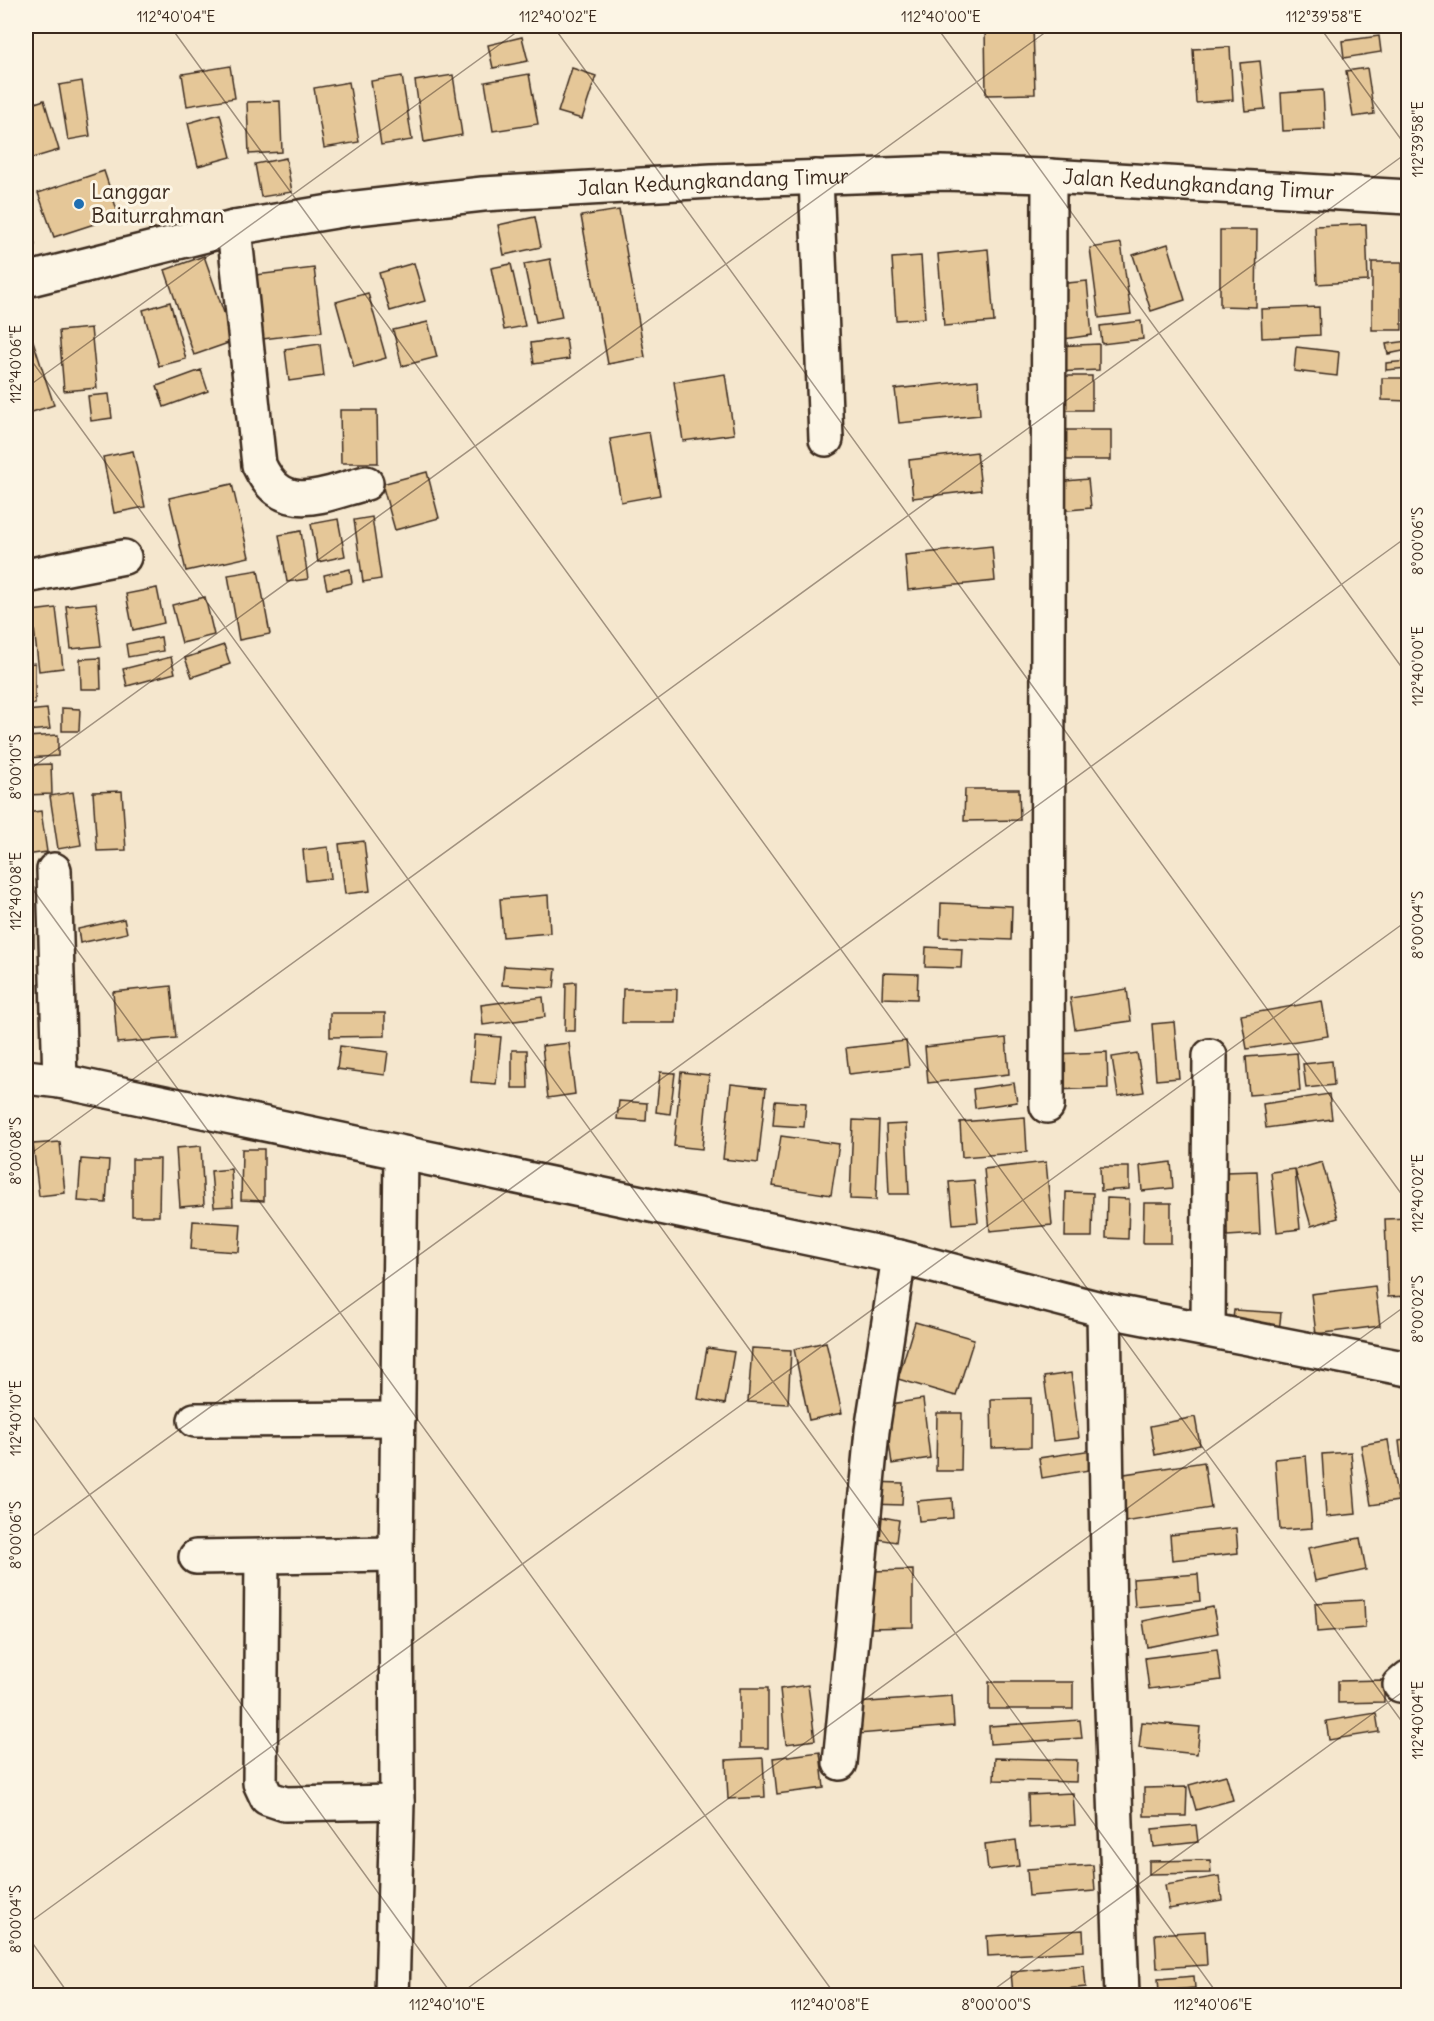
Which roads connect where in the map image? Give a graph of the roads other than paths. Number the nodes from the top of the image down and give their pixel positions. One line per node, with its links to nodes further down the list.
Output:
1 (1048, 176): 2 (street, Jalan Kedungkandang Timur); 3 (street, Jalan Kedungkandang Timur); 14 (street)
2 (816, 177): 4 (street, Jalan Kedungkandang Timur); 6 (street)
3 (1408, 197)
4 (234, 228): 5 (street, Jalan Kedungkandang Timur); 7 (street)
5 (26, 280)
6 (826, 438)
7 (366, 483)
8 (124, 557): 9 (street)
9 (26, 576)
10 (54, 870): 13 (street)
11 (1210, 1056): 18 (street)
12 (26, 1077): 13 (street)
13 (60, 1081): 15 (street)
14 (1047, 1106)
15 (401, 1153): 16 (street); 20 (street)
16 (900, 1257): 17 (street); 25 (street)
17 (1104, 1310): 18 (street); 28 (street)
18 (1208, 1329): 19 (street)
19 (1408, 1369)
20 (398, 1419): 21 (street); 22 (street)
21 (195, 1420)
22 (396, 1554): 23 (street); 26 (street)
23 (262, 1556): 24 (street); 26 (street)
24 (195, 1557)
25 (840, 1763)
26 (397, 1802): 27 (street)
27 (392, 1995)
28 (1122, 1995)

